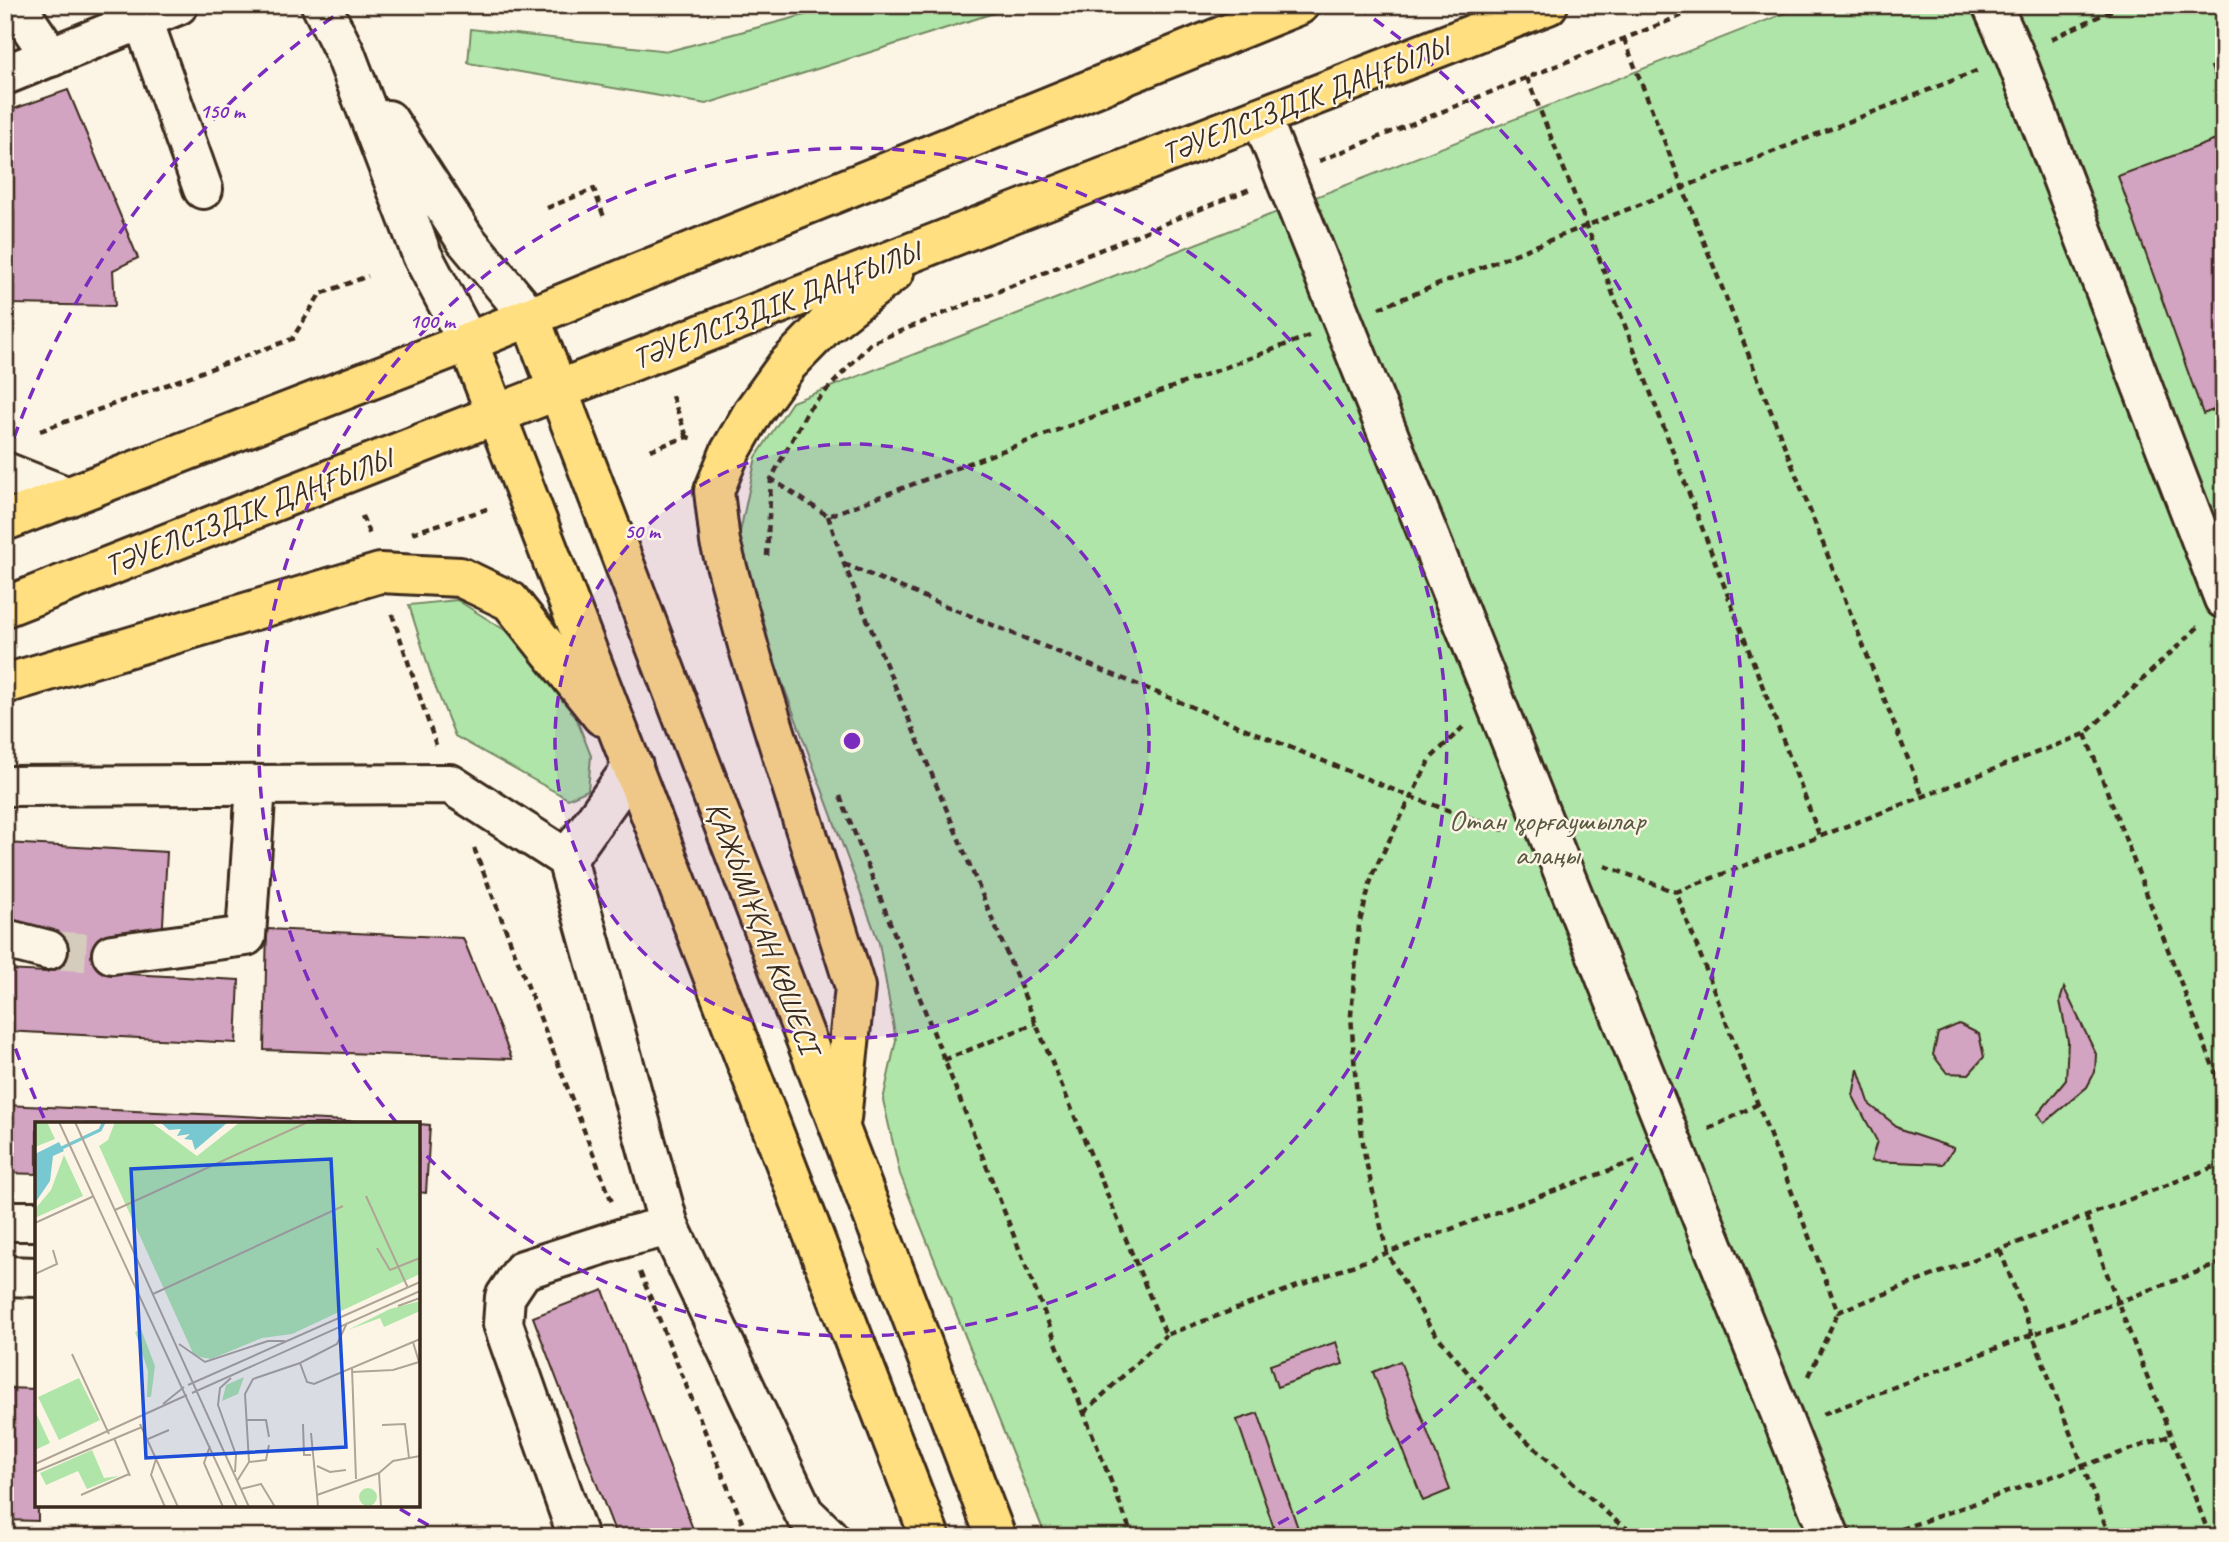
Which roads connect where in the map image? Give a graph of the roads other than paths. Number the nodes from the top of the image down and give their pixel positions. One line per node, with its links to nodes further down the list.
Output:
1 (16, 5): 9 (street)
2 (178, 5): 7 (street)
3 (321, 5): 8 (street)
4 (1299, 5): 14 (main road)
5 (1548, 5): 11 (main road, ТӘУЕЛСІЗДІК ДАҢҒЫЛЫ)
6 (1992, 5): 22 (street)
7 (143, 20): 9 (street); 12 (street)
8 (345, 53): 14 (street); 15 (street)
9 (51, 57): 10 (street)
10 (5, 75)
11 (1261, 117): 13 (main road, ТӘУЕЛСІЗДІК ДАҢҒЫЛЫ); 41 (street)
12 (203, 189)
13 (922, 248): 16 (main road, ТӘУЕЛСІЗДІК ДАҢҒЫЛЫ); 31 (main road)
14 (530, 317): 15 (main road); 16 (main road, ҚАЖЫМҰҚАН КӨШЕСІ)
15 (468, 342): 17 (main road); 19 (main road)
16 (558, 390): 17 (main road, ТӘУЕЛСІЗДІК ДАҢҒЫЛЫ); 31 (main road, ҚАЖЫМҰҚАН КӨШЕСІ)
17 (497, 415): 21 (main road, ТӘУЕЛСІЗДІК ДАҢҒЫЛЫ); 24 (main road)
18 (5, 472): 19 (street)
19 (68, 497): 20 (main road)
20 (5, 521)
21 (5, 607)
22 (2214, 610)
23 (5, 684): 24 (main road)
24 (628, 755): 27 (street); 39 (main road)
25 (256, 785): 26 (street); 27 (street); 30 (street)
26 (5, 786)
27 (567, 859): 34 (street)
28 (5, 939): 29 (street)
29 (48, 950)
30 (112, 954)
31 (840, 1128): 40 (main road, ҚАЖЫМҰҚАН КӨШЕСІ)
32 (5, 1221): 33 (street)
33 (35, 1221)
34 (669, 1226): 37 (street); 38 (street)
35 (5, 1276): 36 (street)
36 (35, 1277)
37 (578, 1537)
38 (829, 1537)
39 (930, 1537)
40 (996, 1537)
41 (1830, 1537)

